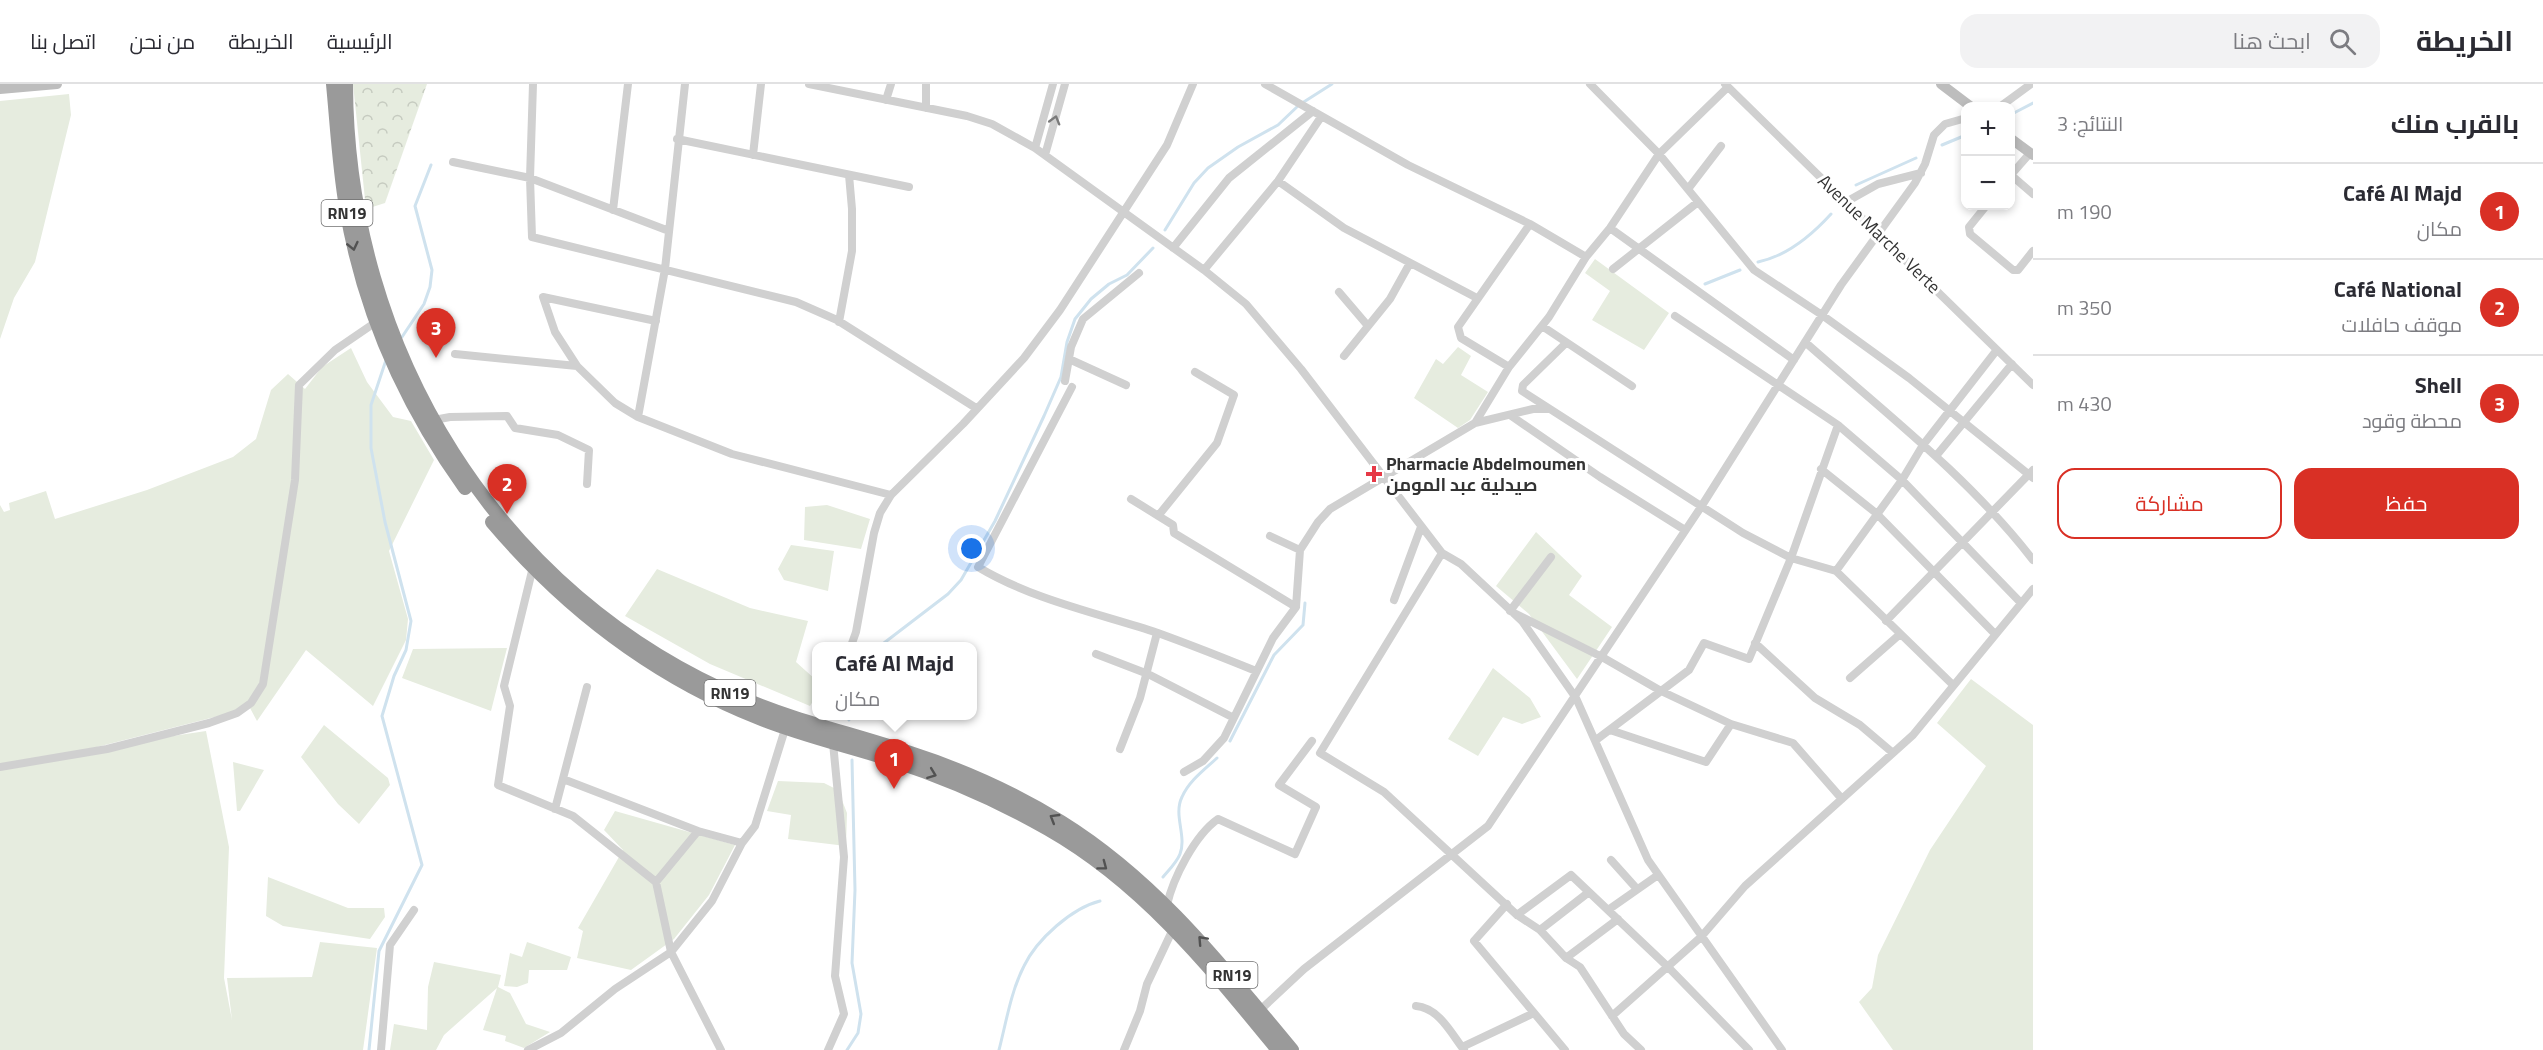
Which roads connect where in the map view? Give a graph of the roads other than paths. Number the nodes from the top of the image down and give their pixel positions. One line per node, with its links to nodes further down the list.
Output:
1 (57, 84): 19 (street)
2 (333, 84): 68 (highway, RN19, one-way to 68)
3 (346, 84): 72 (highway, RN19)
4 (533, 84): 39 (street)
5 (628, 84): 47 (street)
6 (685, 84): 27 (street)
7 (761, 84): 33 (street)
8 (809, 84): 20 (street)
9 (891, 84): 20 (street)
10 (926, 84): 23 (street)
11 (1053, 84): 30 (street)
12 (1065, 84): 34 (street, one-way to 12)
13 (1193, 84): 49 (street)
14 (1265, 84): 24 (street)
15 (1590, 84): 31 (street)
16 (1941, 84): 21 (street)
17 (2031, 84): 22 (street)
18 (1726, 86): 31 (street); 46 (street, Avenue Marche Verte)
19 (0, 89)
20 (886, 100): 23 (street)
21 (1965, 102)
22 (2006, 102)
23 (926, 108): 30 (street)
24 (1311, 110): 25 (street); 54 (street)
25 (1321, 117): 41 (street); 50 (street)
26 (1961, 119): 37 (street)
27 (677, 139): 33 (street); 52 (street)
28 (2015, 142): 32 (street)
29 (1721, 146): 43 (street)
30 (1035, 148): 34 (street)
31 (1659, 154): 43 (street); 51 (street)
32 (2031, 154): 36 (street)
33 (753, 155): 38 (street)
34 (1045, 155): 49 (street)
35 (453, 162): 39 (street)
36 (2015, 172)
37 (1921, 173): 46 (street); 53 (street)
38 (849, 175): 42 (street); 69 (street)
39 (530, 178): 47 (street); 59 (street)
40 (2015, 179): 44 (street)
41 (1278, 181): 58 (street); 61 (street)
42 (909, 188)
43 (1688, 189): 45 (street)
44 (2033, 194)
45 (1698, 202): 55 (street); 65 (street)
46 (1846, 202): 53 (street, Avenue Marche Verte)
47 (613, 210): 52 (street)
48 (1983, 210): 56 (street)
49 (1122, 213): 54 (street); 91 (street)
50 (1530, 224): 57 (street); 64 (street)
51 (1610, 228): 55 (street); 57 (street)
52 (669, 231): 59 (street)
53 (1880, 235): 65 (street); 75 (street, Avenue Marche Verte)
54 (1173, 248): 61 (street)
55 (1639, 248): 60 (street); 80 (street)
56 (2033, 251)
57 (1586, 257): 71 (street)
58 (1410, 263): 64 (street); 70 (street)
59 (665, 269): 67 (street); 69 (street)
60 (1613, 269)
61 (1204, 270): 104 (street)
62 (1138, 273): 79 (street)
63 (1339, 292): 70 (street)
64 (1477, 298): 83 (street)
65 (1822, 315): 73 (street); 93 (street)
66 (1675, 316): 86 (street)
67 (656, 321): 82 (street); 95 (street)
68 (376, 322): 72 (highway, RN19); 155 (street)
69 (839, 322): 91 (street)
70 (1368, 326): 78 (street)
71 (1542, 326): 74 (street); 83 (street)
72 (387, 336): 76 (highway, RN19)
73 (1805, 342): 80 (street); 100 (street)
74 (1566, 343): 89 (street); 92 (street)
75 (1996, 351): 81 (street, Avenue Marche Verte); 93 (street)
76 (393, 354): 96 (highway, RN19); 122 (highway, RN19)
77 (455, 354): 82 (street)
78 (1344, 356)
79 (1069, 359): 85 (street); 87 (street)
80 (1794, 360): 86 (street)
81 (2012, 364): 88 (street, Avenue Marche Verte); 97 (street)
82 (577, 366): 95 (street)
83 (1509, 367): 98 (street)
84 (1194, 372): 112 (street)
85 (1065, 381)
86 (1778, 384): 99 (street); 109 (street)
87 (1126, 385)
88 (2033, 385)
89 (1632, 386)
90 (1072, 387): 131 (street)
91 (976, 408): 107 (street)
92 (1548, 409): 94 (street); 109 (street)
93 (1950, 410): 97 (street); 100 (street)
94 (1510, 415): 98 (street); 114 (street)
95 (638, 417): 107 (street)
96 (432, 421): 106 (street); 146 (highway, RN19)
97 (1965, 422): 101 (street); 103 (street)
98 (1474, 423): 104 (street)
99 (1838, 425): 102 (street); 105 (street)
100 (1923, 445): 101 (street); 105 (street)
101 (1936, 456): 111 (street)
102 (1821, 468): 110 (street); 120 (street)
103 (2032, 474): 111 (street)
104 (1383, 478): 113 (street); 117 (street)
105 (1902, 480): 110 (street); 116 (street)
106 (587, 484)
107 (891, 495): 134 (street)
108 (1131, 499): 112 (street)
109 (1701, 507): 114 (street); 120 (street)
110 (1876, 513): 123 (street); 124 (street)
111 (1991, 513): 116 (street); 121 (street)
112 (1158, 516): 128 (street)
113 (1421, 527): 118 (street); 126 (street)
114 (1685, 530): 137 (street)
115 (1270, 536): 117 (street)
116 (1961, 544): 124 (street); 127 (street)
117 (1300, 550): 128 (street)
118 (1442, 553): 129 (street); 163 (street)
119 (1551, 557): 129 (street)
120 (1791, 558): 123 (street); 135 (street)
121 (2033, 560)
122 (533, 567): 146 (highway, RN19); 159 (street)
123 (1836, 571): 130 (street)
124 (1932, 573): 130 (street); 132 (street)
125 (2033, 589): 127 (street)
126 (1394, 600)
127 (2021, 603): 132 (street)
128 (1296, 608): 138 (street)
129 (1510, 611): 137 (street); 144 (street)
130 (1886, 621): 133 (street)
131 (1157, 633): 138 (street); 139 (street)
132 (1995, 634): 141 (street)
133 (1899, 635): 140 (street); 141 (street)
134 (852, 642)
135 (1755, 644): 143 (street); 154 (street)
136 (1096, 654): 139 (street)
137 (1602, 657): 143 (street); 144 (street)
138 (1256, 671): 145 (street)
139 (1146, 674): 145 (street); 153 (street)
140 (1850, 678)
141 (1953, 685): 154 (street)
142 (586, 687): 157 (street)
143 (1661, 691): 148 (street); 149 (street)
144 (1576, 698): 150 (street); 163 (street)
145 (1232, 717): 156 (street)
146 (787, 722): 147 (highway, RN19); 162 (street)
147 (810, 724): 152 (highway, RN19); 160 (highway, RN19)
148 (1731, 724): 149 (street); 158 (street)
149 (1610, 730): 150 (street)
150 (1596, 740): 165 (street)
151 (1312, 741): 170 (street)
152 (833, 743): 160 (highway, RN19, one-way to 160); 190 (street)
153 (1120, 749)
154 (1893, 753): 158 (street)
155 (0, 767)
156 (1184, 772)
157 (563, 779): 159 (street); 161 (street)
158 (1842, 799): 177 (street)
159 (555, 809): 166 (street)
160 (1027, 810): 170 (highway, RN19, one-way to 160); 175 (highway, RN19, one-way to 175)
161 (698, 831): 162 (street); 166 (street)
162 (742, 843): 178 (street)
163 (1453, 854): 169 (street); 183 (street)
164 (1611, 860): 167 (street)
165 (1658, 874): 167 (street); 177 (street)
166 (656, 882): 178 (street)
167 (1637, 889): 172 (street)
168 (1589, 892): 172 (street); 173 (street); 176 (street)
169 (1508, 904): 173 (street); 182 (street)
170 (1167, 905): 175 (highway, RN19)
171 (414, 910): 188 (street)
172 (1608, 910): 174 (street)
173 (1517, 915): 176 (street)
174 (1618, 919): 179 (street); 180 (street)
175 (1177, 922): 183 (highway, RN19); 191 (street)
176 (1540, 930): 179 (street)
177 (1701, 937): 180 (street); 197 (street)
178 (671, 952): 185 (street); 186 (street)
179 (1566, 958): 184 (street)
180 (1668, 967): 184 (street); 196 (street)
181 (1416, 1006): 187 (street)
182 (1534, 1013): 187 (street); 194 (street)
183 (1256, 1014): 192 (highway, RN19); 193 (highway, RN19)
184 (1612, 1016): 195 (street)
185 (541, 1046): 189 (street)
186 (718, 1048)
187 (1463, 1049)
188 (381, 1050)
189 (528, 1050)
190 (828, 1050)
191 (1124, 1050)
192 (1278, 1050)
193 (1293, 1050)
194 (1565, 1050)
195 (1641, 1050)
196 (1749, 1050)
197 (1782, 1050)

